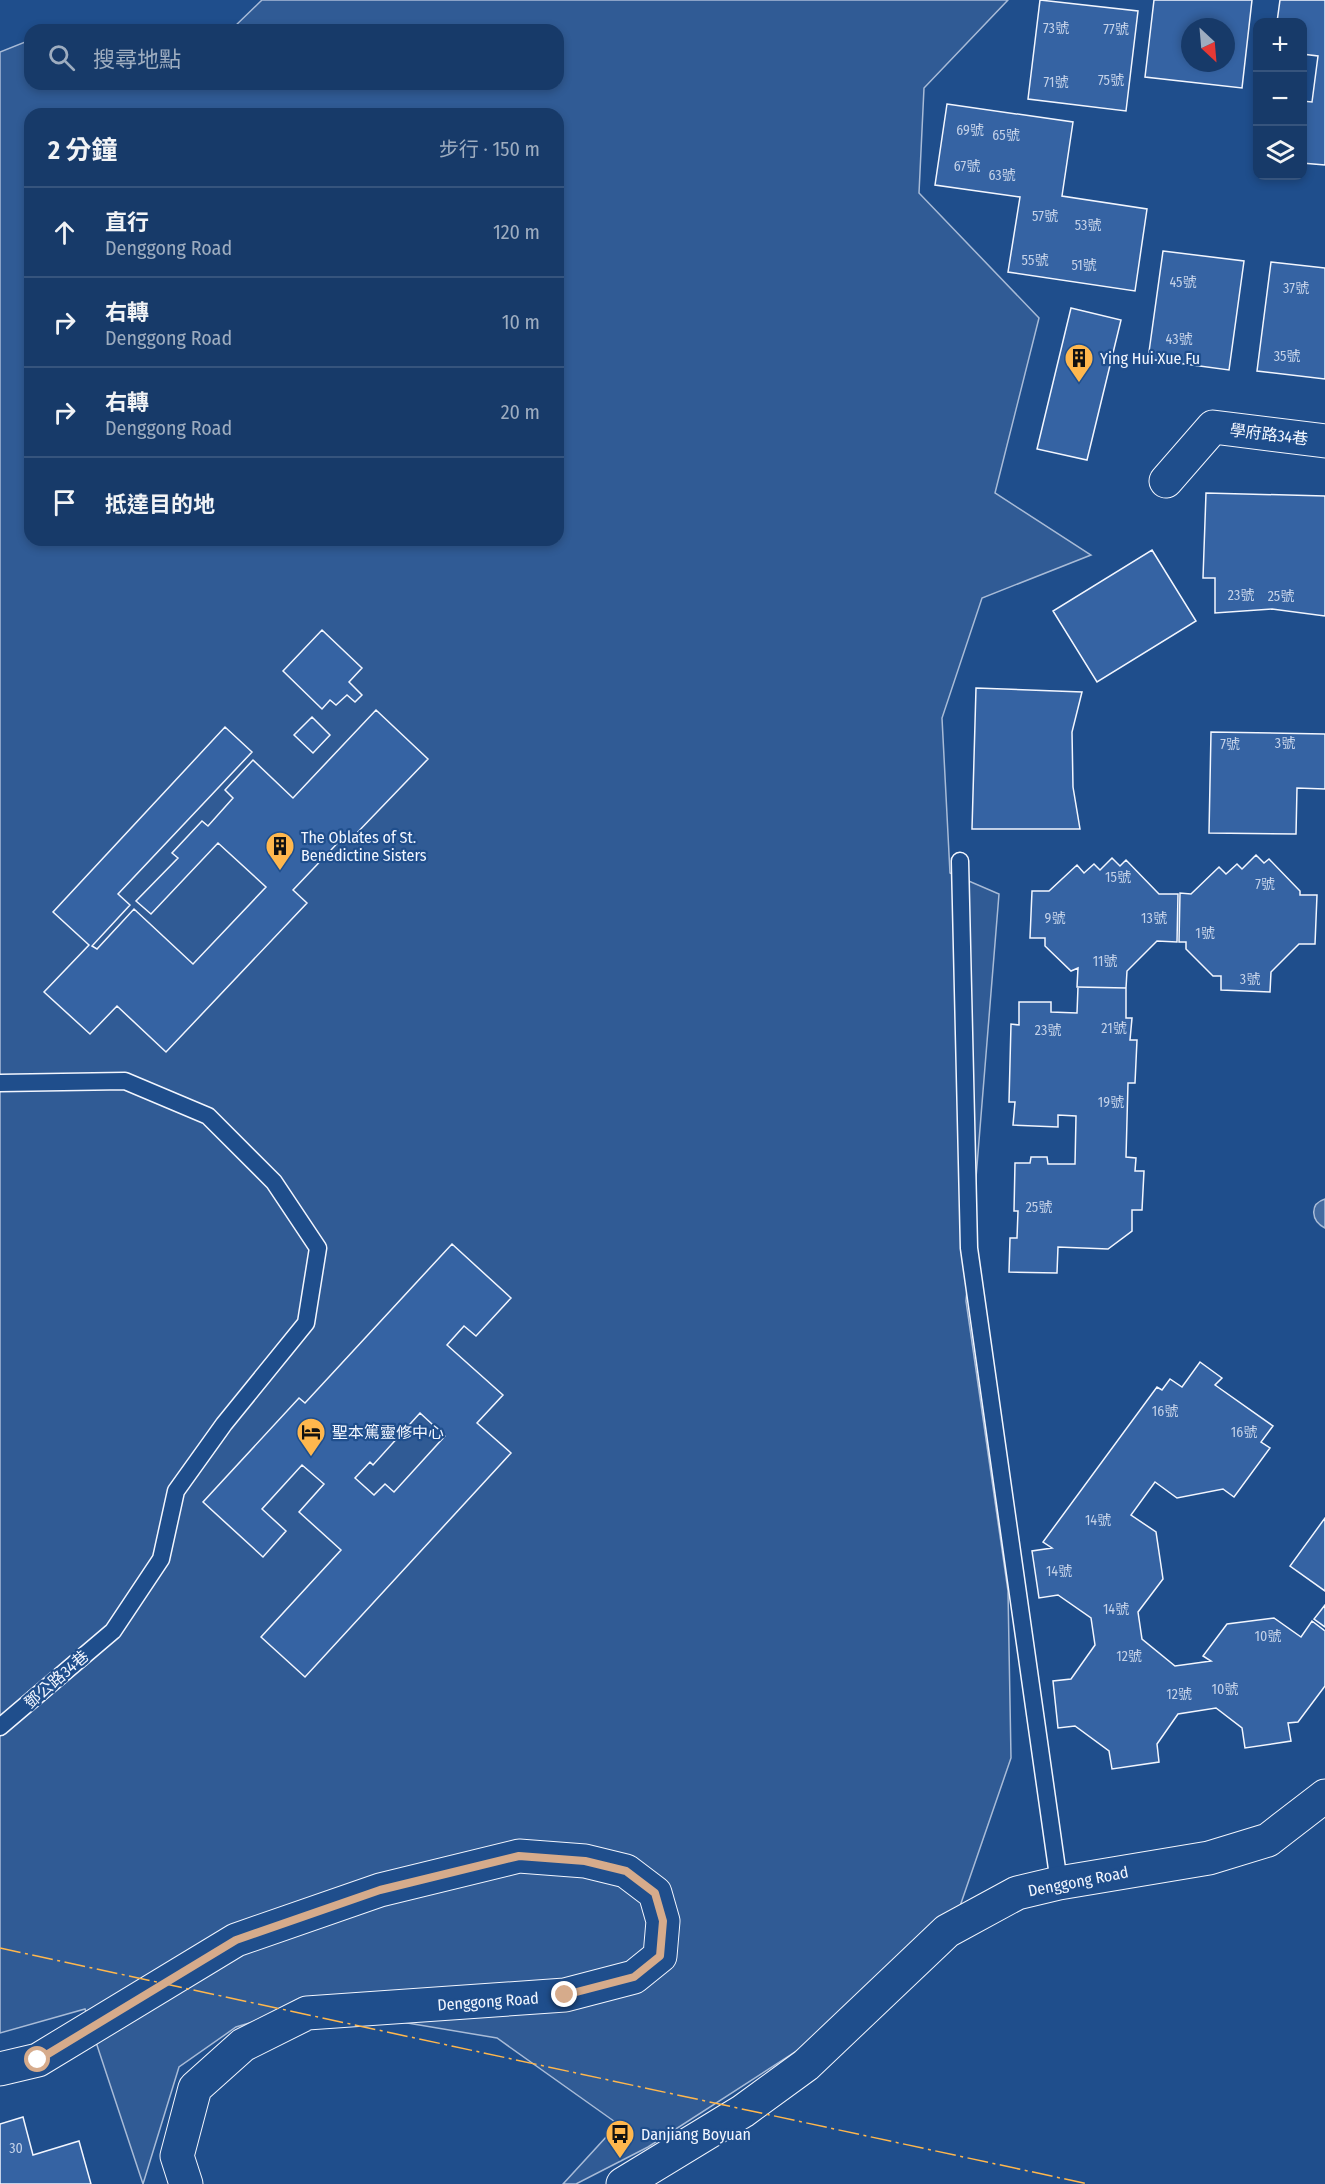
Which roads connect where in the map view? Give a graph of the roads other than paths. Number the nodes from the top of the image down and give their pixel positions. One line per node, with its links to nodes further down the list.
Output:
1 (1325, 441): 2 (street, 學府路34巷)
2 (1166, 481)
3 (960, 861): 7 (lane)
4 (0, 1083): 5 (lane, 鄧公路34巷)
5 (0, 1727)
6 (1325, 1796): 7 (street, Denggong Road)
7 (1059, 1883): 10 (street, Denggong Road)
8 (0, 2069): 9 (street, Denggong Road)
9 (186, 2184)
10 (623, 2184)

